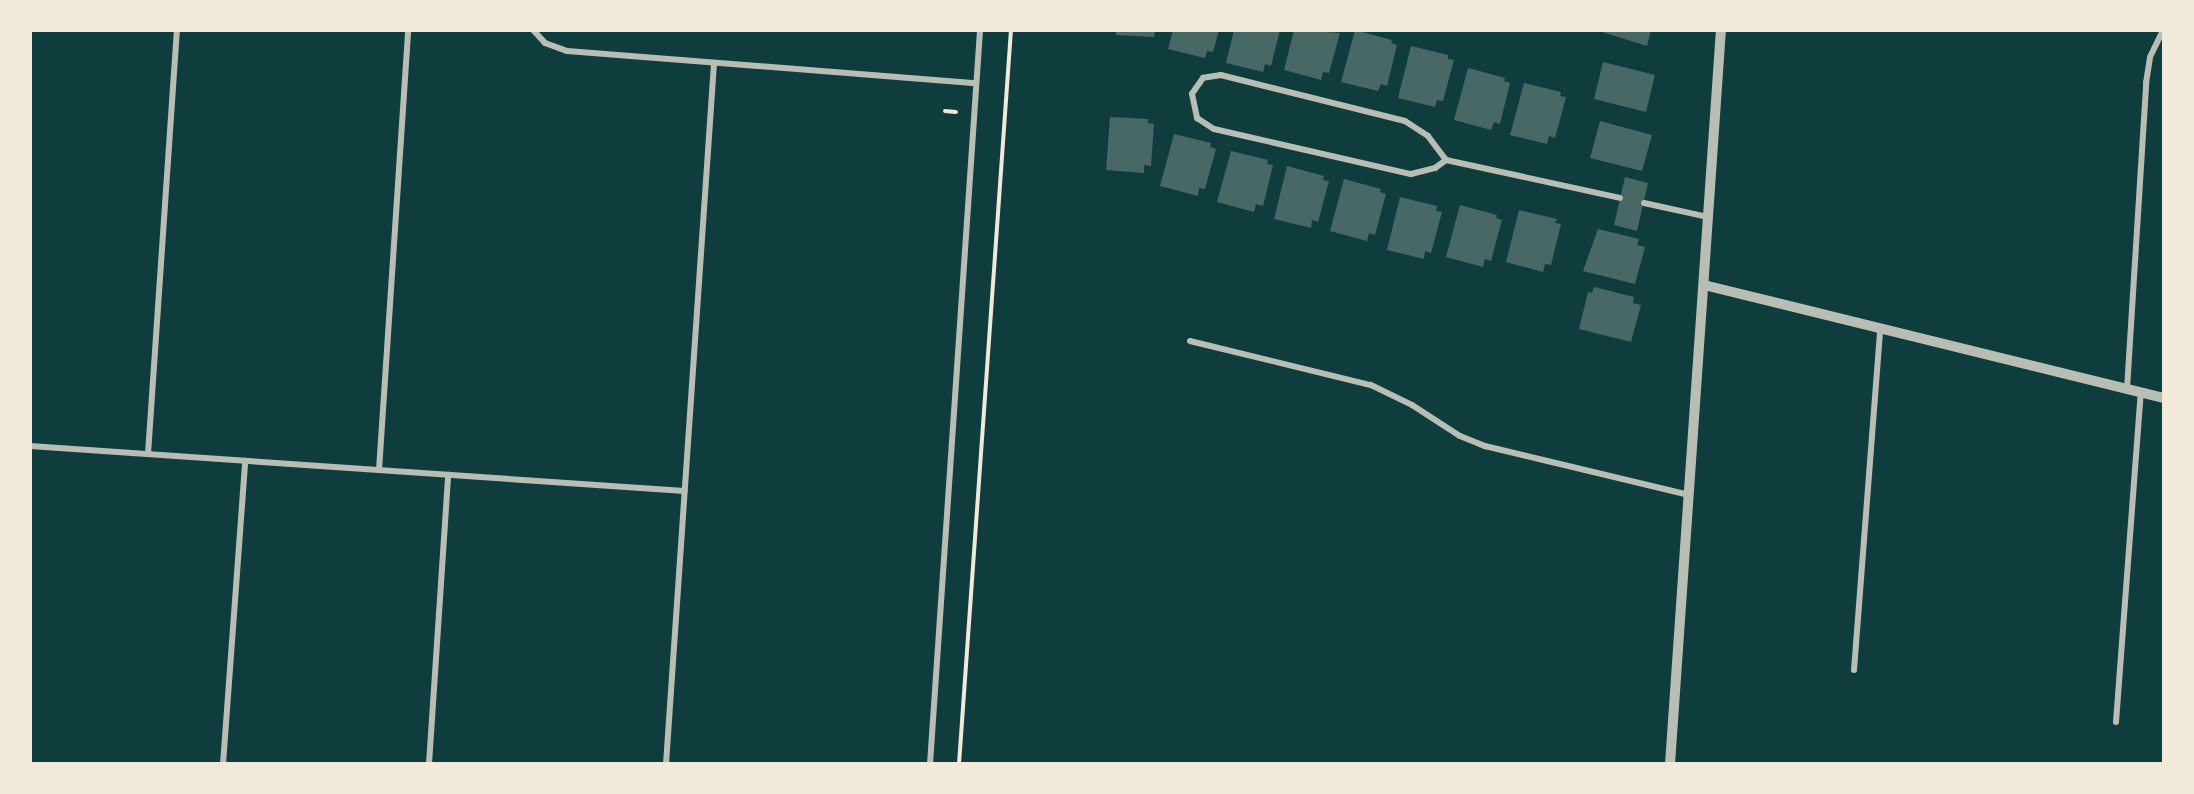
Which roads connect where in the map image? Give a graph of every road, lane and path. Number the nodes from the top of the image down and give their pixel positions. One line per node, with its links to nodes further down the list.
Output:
1 (177, 30): 21 (street)
2 (408, 30): 23 (street)
3 (980, 30): 9 (street)
4 (1011, 30): 33 (path)
5 (1721, 30): 13 (street)
6 (2163, 30): 17 (street)
7 (534, 32): 8 (street)
8 (714, 63): 9 (street); 25 (street)
9 (976, 82): 32 (street)
10 (1446, 160): 10 (street); 11 (street)
11 (1620, 198)
12 (1644, 203): 13 (street)
13 (1708, 217): 14 (street)
14 (1704, 285): 15 (street); 26 (street)
15 (1880, 329): 17 (street); 27 (street)
16 (1190, 341): 26 (street)
17 (2127, 389): 18 (street)
18 (2141, 393): 19 (street); 28 (street)
19 (2164, 398)
20 (30, 446): 21 (street)
21 (148, 454): 22 (street)
22 (245, 461): 23 (street); 29 (street)
23 (378, 470): 24 (street)
24 (448, 475): 25 (street); 30 (street)
25 (684, 491): 31 (street)
26 (1689, 495): 34 (street)
27 (1854, 670)
28 (2116, 722)
29 (223, 764)
30 (429, 764)
31 (666, 764)
32 (930, 764)
33 (959, 764)
34 (1670, 764)

